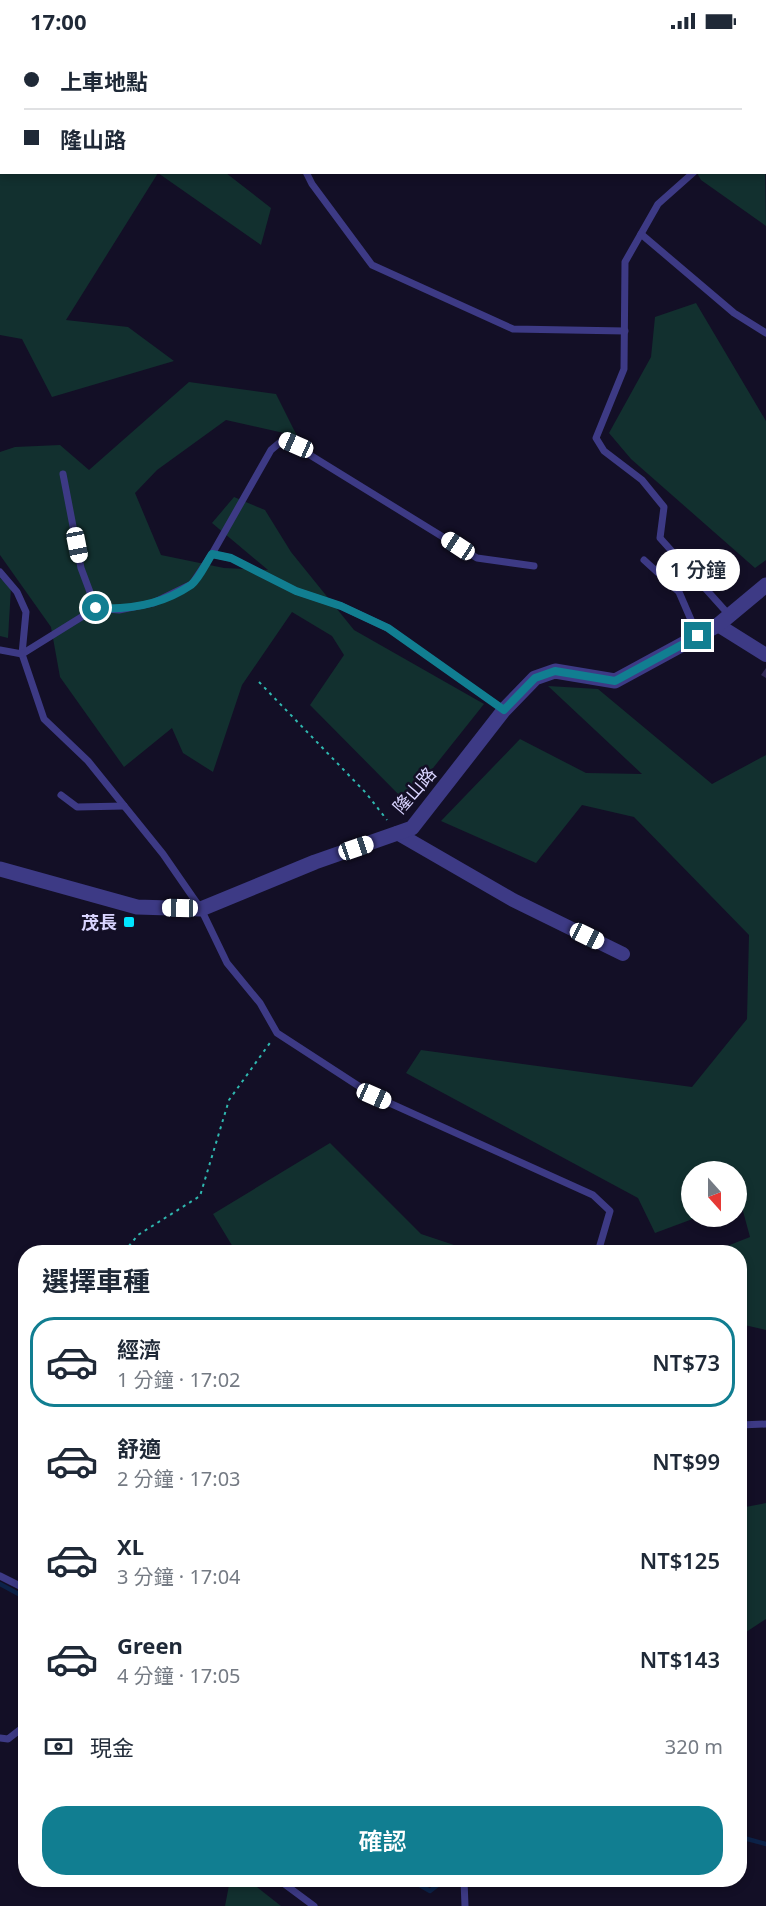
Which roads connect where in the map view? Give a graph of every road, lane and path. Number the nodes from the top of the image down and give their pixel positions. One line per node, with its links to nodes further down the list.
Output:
1 (307, 174): 4 (lane)
2 (692, 174): 3 (lane)
3 (641, 234): 4 (lane); 5 (lane)
4 (625, 331): 13 (lane)
5 (766, 333)
6 (63, 474): 12 (lane)
7 (212, 554): 9 (lane); 12 (lane); 19 (lane)
8 (644, 560): 14 (lane)
9 (534, 566)
10 (0, 572): 16 (lane)
11 (766, 585): 13 (street, 隆山路)
12 (96, 608): 16 (lane)
13 (724, 620): 14 (street, 隆山路); 17 (street)
14 (698, 636): 19 (street, 隆山路)
15 (0, 650): 16 (lane)
16 (22, 654): 21 (lane)
17 (766, 655)
18 (259, 682): 22 (path)
19 (504, 710): 22 (street, 隆山路)
20 (61, 795): 21 (lane)
21 (124, 806): 24 (lane)
22 (397, 833): 24 (street, 隆山路); 25 (street)
23 (0, 869): 24 (street, 隆山路)
24 (201, 909): 26 (lane)
25 (624, 954)
26 (277, 1033): 27 (path); 28 (lane)
27 (130, 1245)
28 (600, 1245)
29 (766, 1424): 30 (lane)
30 (747, 1425)
31 (0, 1576): 32 (lane)
32 (18, 1585)
33 (18, 1731): 34 (lane)
34 (0, 1738)
35 (288, 1887): 37 (lane)
36 (464, 1887): 38 (lane)
37 (314, 1906)
38 (465, 1906)

